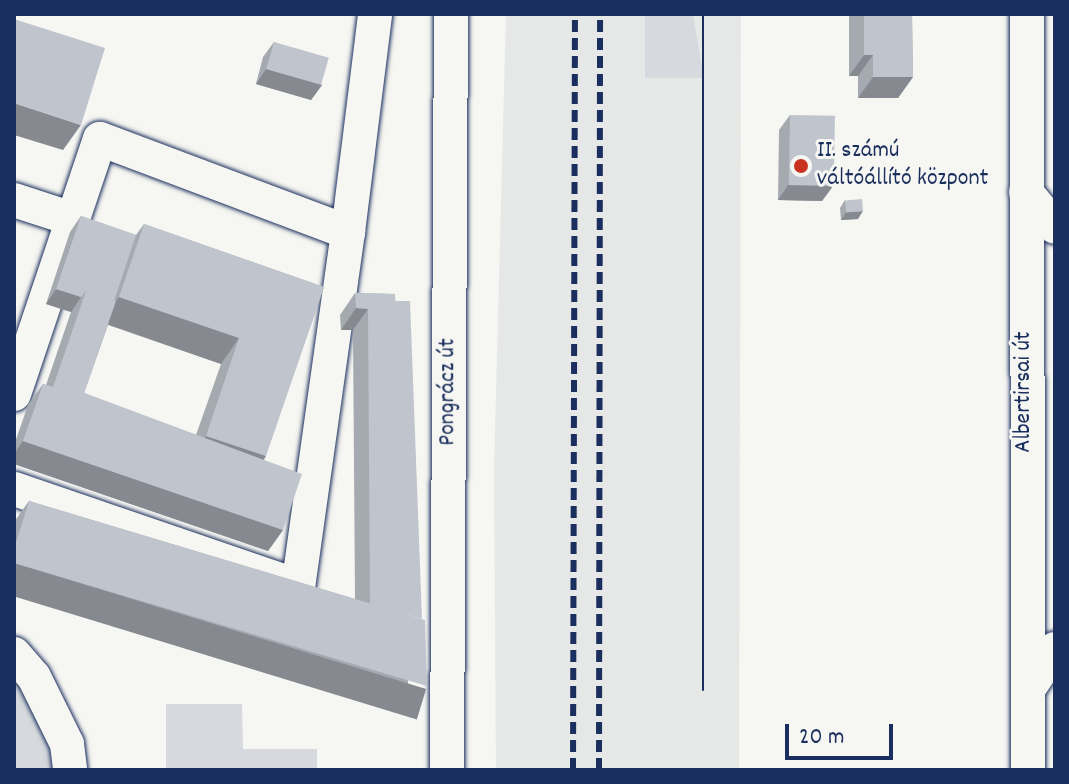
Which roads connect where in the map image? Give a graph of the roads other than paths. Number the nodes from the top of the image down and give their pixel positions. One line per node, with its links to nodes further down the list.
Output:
1 (375, 14): 8 (street)
2 (451, 14): 15 (street, Pongrácz út)
3 (1027, 14): 4 (street, Albertirsai út)
4 (1041, 196): 7 (street); 13 (street, Albertirsai út)
5 (14, 200): 6 (street)
6 (72, 219): 8 (street); 9 (street)
7 (1055, 227)
8 (348, 232): 10 (street)
9 (14, 394)
10 (14, 489)
11 (1055, 649): 13 (street)
12 (14, 654): 14 (street)
13 (1029, 688): 16 (street, Albertirsai út)
14 (70, 770)
15 (447, 770)
16 (1028, 770)

